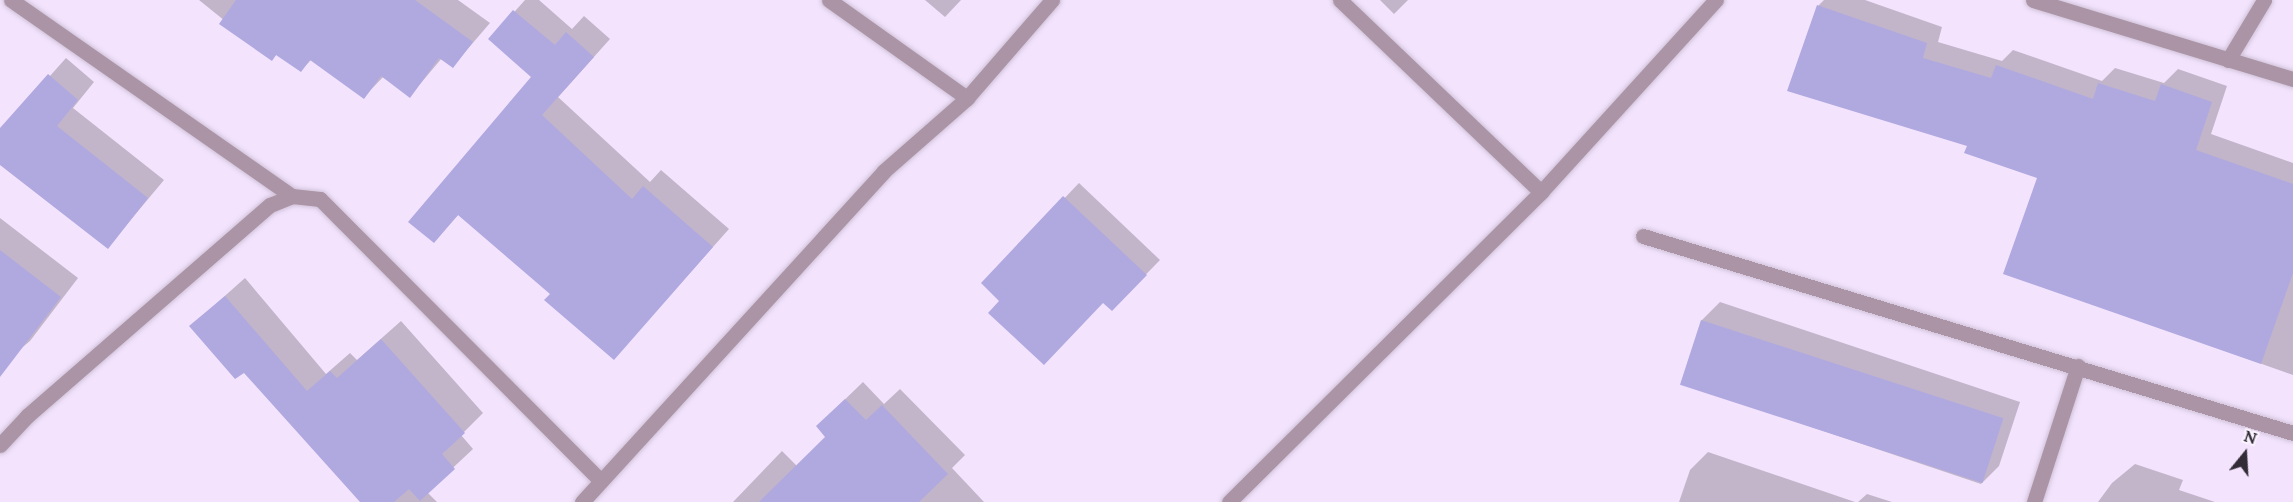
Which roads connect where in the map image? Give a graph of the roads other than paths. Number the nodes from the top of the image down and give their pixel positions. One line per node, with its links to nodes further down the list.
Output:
1 (11, 0): 12 (street)
2 (829, 0): 10 (street)
3 (1052, 0): 10 (street)
4 (1340, 0): 11 (street)
5 (1716, 0): 11 (street)
6 (2033, 0): 8 (street)
7 (2264, 0): 8 (street)
8 (2228, 60): 9 (street)
9 (2293, 79)
10 (967, 98): 17 (street)
11 (1541, 192): 19 (street)
12 (292, 196): 16 (street); 17 (street)
13 (1643, 236): 14 (street)
14 (2078, 366): 15 (street); 20 (street)
15 (2293, 433)
16 (0, 446)
17 (601, 481): 18 (street)
18 (582, 502)
19 (1229, 502)
20 (2034, 502)

